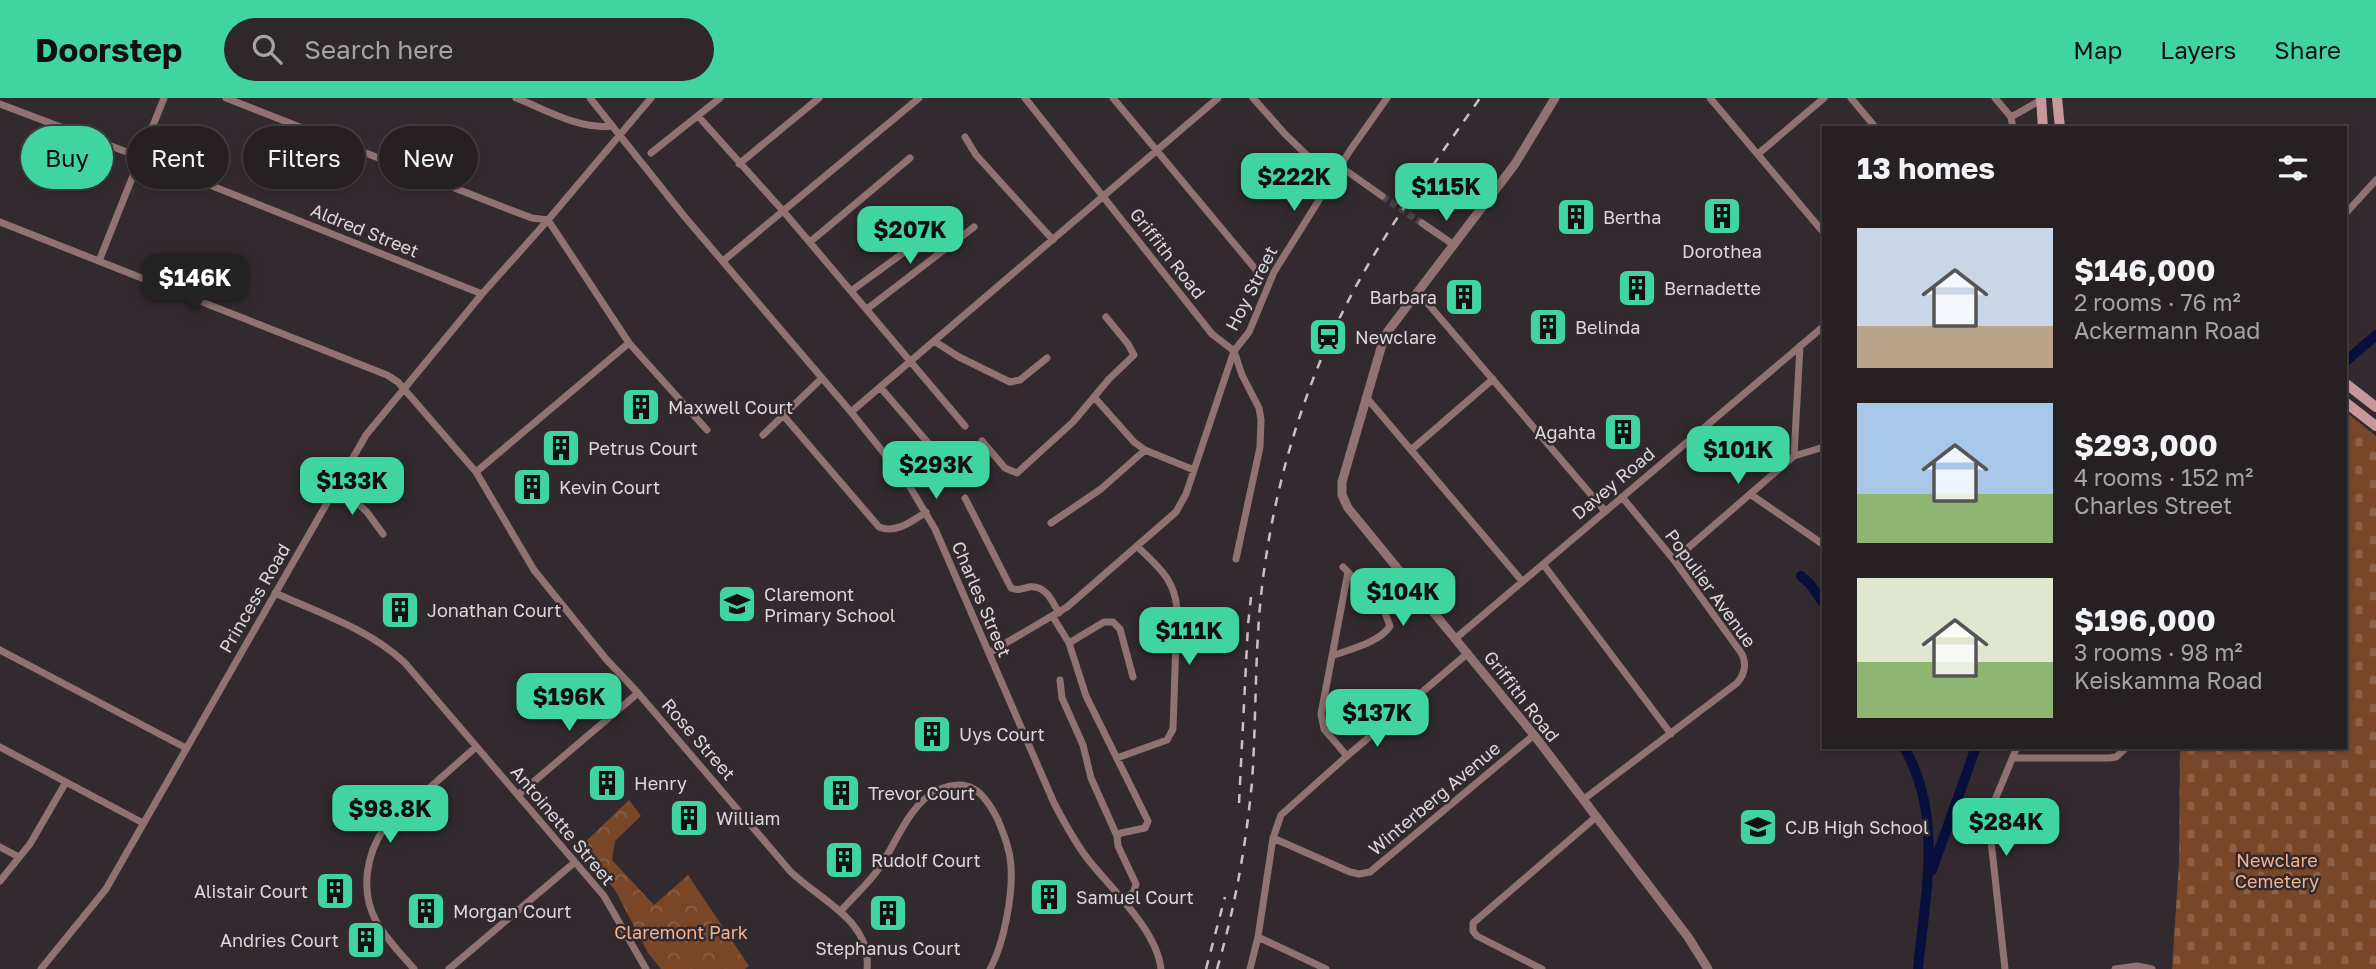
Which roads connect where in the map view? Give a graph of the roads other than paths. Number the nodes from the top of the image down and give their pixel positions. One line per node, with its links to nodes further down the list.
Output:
1 (164, 98): 24 (street)
2 (226, 98): 48 (street)
3 (516, 98): 25 (street)
4 (590, 98): 25 (street, Charles Street)
5 (651, 98): 31 (street, Princess Road)
6 (720, 98): 22 (street)
7 (818, 98): 38 (street)
8 (919, 98): 45 (street)
9 (1025, 98): 44 (street, Griffith Road)
10 (1113, 98): 32 (street)
11 (1218, 98): 32 (street)
12 (1253, 98): 37 (street)
13 (1387, 98): 39 (street, Hoy Street)
14 (1555, 98): 55 (street, Griffith Road)
15 (1710, 98): 35 (street)
16 (1825, 98): 35 (street)
17 (1852, 98): 26 (street)
18 (1995, 98): 23 (street)
19 (2041, 99): 23 (street); 28 (main road)
20 (2060, 100): 29 (main road)
21 (0, 104): 33 (street, Aldred Street)
22 (698, 116): 34 (street); 38 (street)
23 (2011, 117): 27 (street)
24 (153, 126)
25 (611, 126): 31 (street, Charles Street)
26 (1875, 126)
27 (2013, 126)
28 (2043, 126)
29 (2060, 126)
30 (965, 136): 53 (street)
31 (619, 137): 48 (street, Princess Road); 57 (street, Charles Street)
32 (1156, 149): 44 (street); 58 (street)
33 (127, 152)
34 (651, 153)
35 (1758, 154): 52 (street)
36 (910, 158): 54 (street)
37 (1315, 163)
38 (739, 164): 45 (street)
39 (1341, 167): 43 (street); 68 (street, Hoy Street)
40 (2376, 180): 46 (street)
41 (127, 189): 56 (street)
42 (220, 189): 61 (street, Aldred Street)
43 (1382, 195)
44 (1103, 196): 53 (street); 68 (street, Griffith Road)
45 (784, 212): 54 (street); 57 (street)
46 (2347, 212)
47 (948, 216): 59 (street)
48 (548, 220): 61 (street, Princess Road); 66 (street)
49 (0, 222): 56 (street, Rose Street)
50 (1422, 223): 55 (street)
51 (974, 227): 62 (street)
52 (1822, 231)
53 (1052, 240): 65 (street)
54 (810, 242): 59 (street)
55 (1454, 246): 60 (street, Griffith Road)
56 (99, 261): 75 (street, Rose Street)
57 (723, 261): 71 (street, Charles Street)
58 (1257, 271)
59 (851, 291): 62 (street)
60 (1418, 292): 72 (street); 76 (street, Griffith Road)
61 (482, 294): 75 (street, Princess Road)
62 (867, 309): 70 (street)
63 (1106, 317): 77 (street)
64 (1822, 328): 67 (street, Davey Road)
65 (934, 341): 69 (street); 70 (street)
66 (629, 342): 84 (street); 93 (street)
67 (1800, 346): 91 (street); 96 (street, Davey Road)
68 (1234, 352): 92 (street, Hoy Street); 104 (street, Griffith Road)
69 (1047, 358)
70 (911, 361): 74 (street); 82 (street)
71 (822, 378): 80 (street, Charles Street); 81 (street)
72 (1493, 379): 89 (street); 98 (street)
73 (2347, 385): 79 (main road)
74 (880, 387): 80 (street); 90 (street)
75 (404, 389): 93 (street, Rose Street); 94 (street, Princess Road)
76 (1366, 397): 89 (street); 110 (street, Griffith Road)
77 (1095, 398): 86 (street); 88 (street)
78 (2347, 404): 83 (main road)
79 (2376, 407)
80 (851, 412): 99 (street, Charles Street)
81 (783, 415): 85 (street); 99 (street)
82 (965, 425)
83 (2376, 426)
84 (707, 430)
85 (763, 435)
86 (982, 441)
87 (1822, 448): 91 (street)
88 (1145, 450): 92 (street); 100 (street)
89 (1410, 450): 107 (street)
90 (935, 452)
91 (1794, 456): 95 (street)
92 (1194, 470): 103 (street, Hoy Street)
93 (476, 472): 118 (street, Rose Street)
94 (337, 484): 101 (street); 108 (street, Princess Road)
95 (1750, 494): 102 (street); 105 (street)
96 (1622, 497): 98 (street, Davey Road); 105 (street, Populier Avenue)
97 (965, 498): 109 (street)
98 (1605, 511): 106 (street, Davey Road)
99 (926, 512): 113 (street, Charles Street)
100 (1051, 523)
101 (383, 534)
102 (1822, 544)
103 (1138, 547): 109 (street, Hoy Street); 127 (street)
104 (1236, 559)
105 (1674, 560): 119 (street, Populier Avenue)
106 (1543, 564): 107 (street, Davey Road); 119 (street)
107 (1522, 581): 110 (street, Davey Road)
108 (275, 593): 122 (street, Antoinette Street); 123 (street, Princess Road)
109 (1056, 615): 111 (street); 113 (street, Hoy Street)
110 (1456, 638): 114 (street, Griffith Road)
111 (1069, 643): 116 (street); 127 (street)
112 (0, 650): 123 (street)
113 (989, 653): 140 (street, Charles Street)
114 (1468, 653): 120 (street, Griffith Road); 126 (street)
115 (1332, 656): 115 (street); 126 (street)
116 (1133, 677)
117 (1060, 680): 134 (street)
118 (638, 693): 130 (street); 141 (street, Rose Street)
119 (1671, 734): 131 (street, Populier Avenue)
120 (1534, 735): 131 (street, Griffith Road); 135 (street, Winterberg Avenue)
121 (0, 747): 129 (street)
122 (476, 747): 130 (street, Antoinette Street); 145 (street)
123 (186, 748): 133 (street, Princess Road)
124 (2016, 749): 128 (street)
125 (2125, 749): 128 (street)
126 (1347, 756): 135 (street)
127 (1117, 758): 134 (street)
128 (2013, 758): 154 (street)
129 (66, 782): 133 (street); 137 (street)
130 (518, 795): 138 (street, Antoinette Street)
131 (1584, 799): 132 (street, Griffith Road)
132 (1596, 817): 143 (street, Griffith Road); 153 (street)
133 (143, 823): 144 (street, Princess Road)
134 (1117, 836): 140 (street)
135 (1273, 838): 142 (street)
136 (0, 846): 137 (street)
137 (19, 857): 139 (street)
138 (575, 862): 146 (street); 147 (street, Antoinette Street)
139 (0, 881)
140 (1123, 902): 150 (street, Charles Street)
141 (841, 911): 148 (street, Rose Street); 149 (street)
142 (1258, 937): 151 (street); 152 (street)
143 (1704, 967)
144 (41, 969)
145 (414, 969)
146 (449, 969)
147 (646, 969)
148 (867, 969)
149 (990, 969)
150 (1161, 969)
151 (1250, 969)
152 (1326, 969)
153 (1542, 969)
154 (2005, 969)
155 (2115, 969): 156 (street)
156 (2152, 969)

